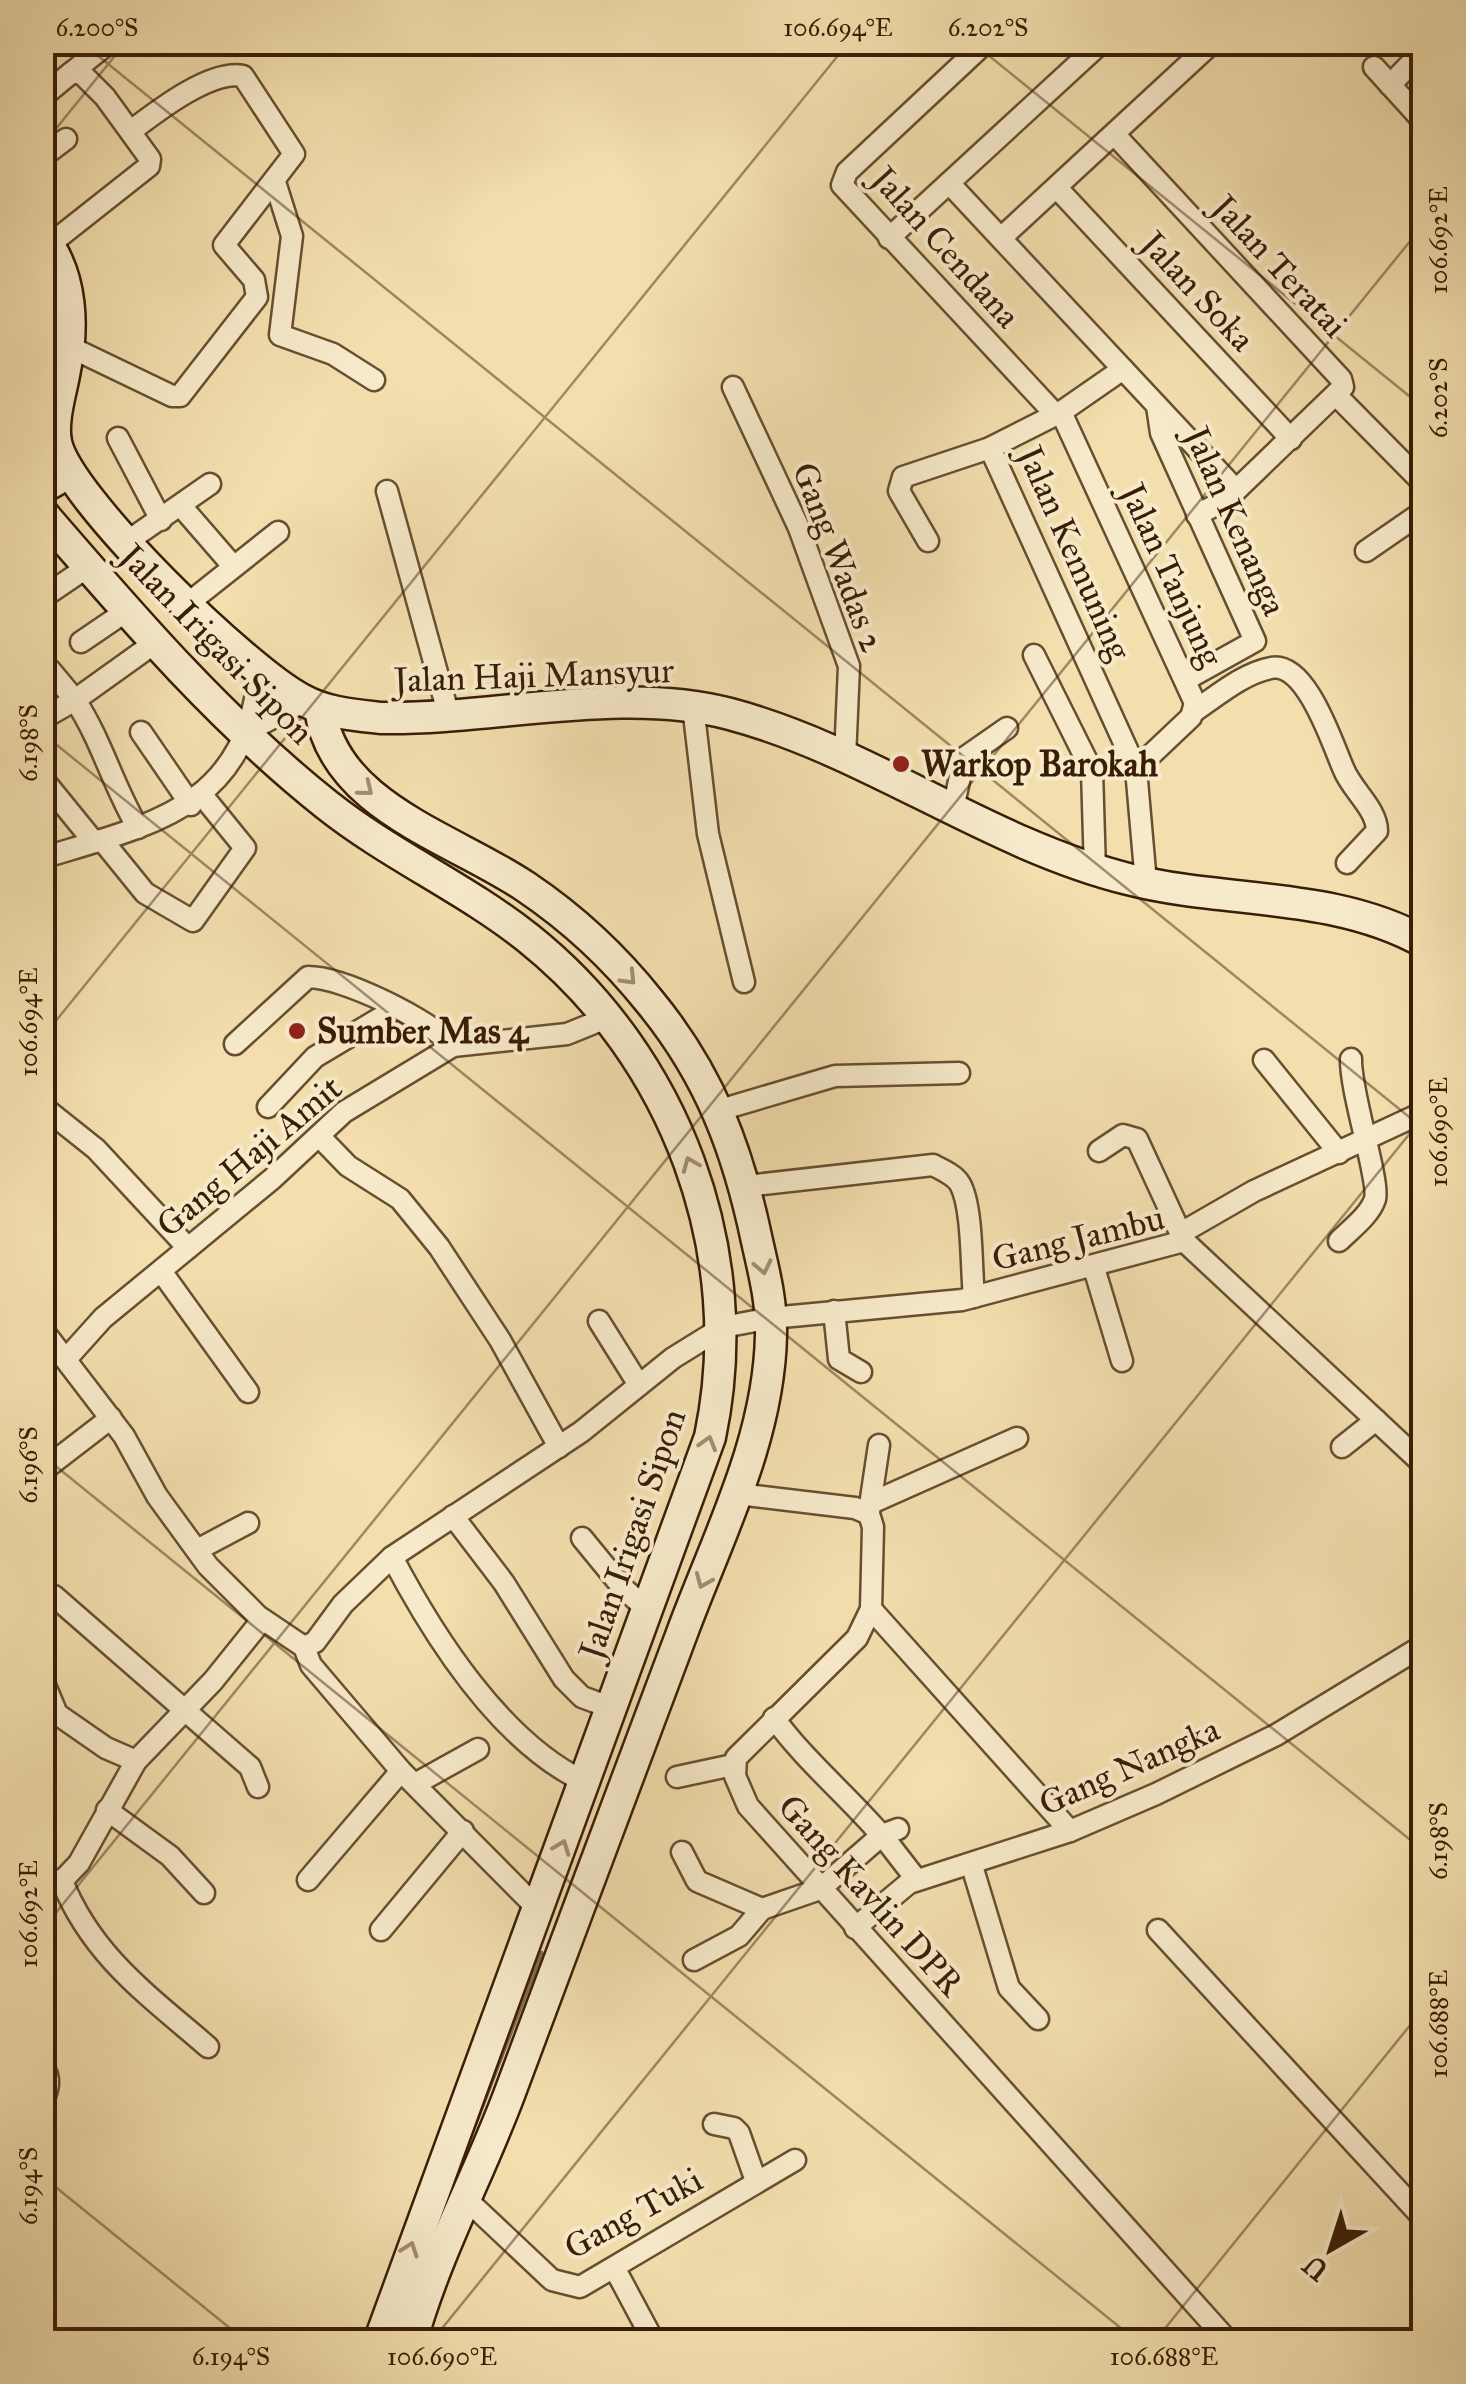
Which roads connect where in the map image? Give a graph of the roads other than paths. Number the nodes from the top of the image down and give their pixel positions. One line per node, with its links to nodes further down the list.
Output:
1 (110, 42): 7 (street)
2 (986, 42): 18 (street, Jalan Cendana)
3 (1102, 42): 16 (street)
4 (1213, 42): 12 (street)
5 (1424, 50): 8 (street)
6 (1374, 68): 8 (street)
7 (71, 74): 9 (street); 11 (street)
8 (1390, 85): 10 (street)
9 (42, 97)
10 (1424, 122)
11 (131, 131): 15 (street); 20 (street)
12 (1115, 136): 17 (street); 25 (street, Jalan Teratai)
13 (66, 139): 14 (street)
14 (42, 157)
15 (273, 183): 21 (street); 23 (street)
16 (949, 183): 18 (street); 19 (street, Jalan Kenanga)
17 (1057, 188): 19 (street); 29 (street, Jalan Soka)
18 (888, 238): 27 (street, Jalan Cendana)
19 (1001, 238): 22 (street, Jalan Kenanga)
20 (46, 240): 21 (street)
21 (61, 368): 31 (street)
22 (1122, 369): 26 (street, Jalan Kenanga); 27 (street, Jalan Kemuning)
23 (374, 380)
24 (733, 387): 65 (street, Gang Wadas 2)
25 (1338, 396): 29 (street, Jalan Teratai); 33 (street)
26 (1158, 406): 35 (street, Jalan Kenanga); 40 (street, Jalan Kenanga)
27 (1058, 413): 30 (street, Jalan Kemuning); 56 (street, Jalan Tanjung)
28 (118, 438): 42 (street)
29 (1291, 439): 35 (street, Jalan Teratai)
30 (990, 448): 45 (street); 66 (street, Jalan Kemuning)
31 (63, 463): 34 (street); 37 (street)
32 (210, 484): 38 (street)
33 (1424, 484)
34 (42, 488)
35 (1236, 490): 40 (street, Jalan Teratai)
36 (387, 491): 61 (street)
37 (88, 495): 41 (street); 44 (street)
38 (181, 506): 42 (street); 48 (street)
39 (1424, 510): 46 (street)
40 (1198, 515): 56 (street, Jalan Kenanga)
41 (47, 518): 47 (street, Jalan Irigasi Sipon)
42 (161, 520): 44 (street)
43 (278, 532): 48 (street)
44 (128, 541): 50 (street)
45 (928, 541)
46 (1366, 551)
47 (88, 566): 49 (street); 51 (street, Jalan Irigasi Sipon)
48 (232, 566): 50 (street)
49 (42, 598)
50 (186, 604): 60 (street)
51 (128, 610): 52 (street); 53 (street, Jalan Irigasi Sipon)
52 (81, 642)
53 (156, 642): 57 (street); 60 (street, Jalan Irigasi Sipon)
54 (1034, 655): 74 (street)
55 (43, 668): 57 (street)
56 (1185, 680): 59 (street, Jalan Tanjung)
57 (76, 700): 62 (street); 70 (street)
58 (694, 706): 61 (street, Jalan Haji Mansyur); 65 (street, Jalan Haji Mansyur); 81 (street)
59 (1196, 710): 66 (street, Jalan Tanjung); 73 (street)
60 (270, 711): 61 (street, Jalan Haji Mansyur); 68 (street); 76 (street, Jalan Irigasi Sipon, one-way to 76); 78 (street, Jalan Irigasi Sipon)
61 (449, 716)
62 (42, 718)
63 (1007, 728): 69 (street)
64 (141, 732): 68 (street)
65 (845, 758): 69 (street, Jalan Haji Mansyur)
66 (1136, 769): 75 (street)
67 (42, 778): 71 (street)
68 (197, 800): 70 (street); 71 (street)
69 (953, 809): 74 (street, Jalan Haji Mansyur)
70 (138, 828): 71 (street)
71 (98, 841): 72 (street)
72 (42, 858)
73 (1346, 862)
74 (1095, 870): 75 (street, Jalan Haji Mansyur)
75 (1140, 882): 79 (street, Jalan Haji Mansyur)
76 (536, 894): 77 (street, Jalan Irigasi Sipon); 78 (street)
77 (570, 921): 80 (street); 91 (street, Jalan Irigasi Sipon, one-way to 91)
78 (512, 926): 80 (street, Jalan Irigasi Sipon)
79 (1424, 942)
80 (544, 951): 83 (street, Jalan Irigasi Sipon)
81 (744, 982)
82 (397, 1008): 84 (street); 85 (street); 90 (street)
83 (609, 1017): 85 (street, Gang Haji Amit); 107 (street, Jalan Irigasi Sipon, one-way to 83)
84 (234, 1044)
85 (453, 1046): 93 (street, Gang Haji Amit)
86 (1351, 1059): 94 (street)
87 (1264, 1060): 96 (street)
88 (959, 1073): 91 (street)
89 (42, 1106): 100 (street)
90 (268, 1107)
91 (720, 1110): 97 (street, Jalan Irigasi Sipon)
92 (1424, 1112): 94 (street)
93 (319, 1136): 100 (street, Gang Haji Amit); 118 (street)
94 (1362, 1142): 96 (street); 99 (street)
95 (1100, 1151): 98 (street)
96 (1339, 1152): 98 (street)
97 (746, 1186): 103 (street); 105 (street, Jalan Irigasi Sipon, one-way to 105)
98 (1182, 1237): 101 (street, Gang Jambu); 115 (street, Gang Jambu)
99 (1339, 1241)
100 (188, 1248): 102 (street, Gang Haji Amit)
101 (1094, 1268): 103 (street, Gang Jambu); 110 (street)
102 (161, 1271): 109 (street, Gang Haji Amit); 113 (street)
103 (974, 1297): 104 (street, Gang Jambu)
104 (834, 1312): 105 (street, Gang Jambu); 111 (street)
105 (765, 1319): 107 (street, Gang Jambu); 122 (street, Jalan Irigasi Sipon)
106 (599, 1321): 112 (street)
107 (728, 1326): 112 (street); 131 (street, Jalan Irigasi Sipon, one-way to 107)
108 (42, 1329): 109 (street)
109 (68, 1357): 114 (street)
110 (1122, 1360)
111 (861, 1372)
112 (639, 1385): 118 (street)
113 (248, 1392)
114 (111, 1418): 121 (street); 127 (street)
115 (1376, 1420): 119 (street); 120 (street, Gang Jambu)
116 (1017, 1438): 123 (street)
117 (878, 1444): 123 (street)
118 (559, 1446): 124 (street)
119 (1342, 1447)
120 (1424, 1465)
121 (42, 1471)
122 (738, 1494): 123 (street); 170 (street, Jalan Irigasi Sipon, one-way to 170)
123 (870, 1509): 130 (street)
124 (453, 1516): 128 (street); 136 (street)
125 (248, 1523): 127 (street)
126 (582, 1538): 131 (street)
127 (197, 1550): 132 (street)
128 (392, 1556): 134 (street); 144 (street)
129 (54, 1596): 137 (street)
130 (872, 1609): 138 (street); 148 (street)
131 (648, 1610): 136 (street, Jalan Irigasi Sipon)
132 (262, 1620): 134 (street); 137 (street)
133 (1424, 1646): 148 (street, Gang Nangka)
134 (304, 1647): 143 (street)
135 (45, 1696): 140 (street)
136 (612, 1708): 144 (street, Jalan Irigasi Sipon)
137 (183, 1710): 140 (street); 145 (street)
138 (774, 1718): 141 (street); 149 (street)
139 (478, 1749): 143 (street)
140 (136, 1761): 146 (street)
141 (734, 1765): 142 (street); 155 (street, Gang Kavlin DPR)
142 (677, 1776)
143 (408, 1778): 147 (street); 154 (street)
144 (585, 1782): 158 (street, Jalan Irigasi Sipon, one-way to 144)
145 (258, 1786)
146 (107, 1810): 153 (street); 156 (street)
147 (463, 1831): 158 (street); 160 (street)
148 (1070, 1831): 151 (street, Gang Nangka)
149 (890, 1832): 152 (street); 155 (street)
150 (682, 1852): 157 (street)
151 (972, 1866): 152 (street, Gang Nangka); 163 (street)
152 (916, 1879): 159 (street, Gang Nangka)
153 (52, 1880): 164 (street)
154 (308, 1880)
155 (820, 1890): 157 (street); 159 (street, Gang Kavlin DPR)
156 (204, 1893)
157 (762, 1909): 162 (street)
158 (539, 1910): 173 (street, Jalan Irigasi Sipon, one-way to 158)
159 (855, 1928): 176 (street, Gang Kavlin DPR)
160 (382, 1930)
161 (1158, 1930): 171 (street)
162 (694, 1960)
163 (1038, 2019)
164 (208, 2047)
165 (42, 2066): 166 (street)
166 (42, 2104)
167 (714, 2124): 169 (street)
168 (796, 2160): 169 (street, Gang Tuki)
169 (756, 2181): 172 (street, Gang Tuki)
170 (466, 2199): 172 (street, Gang Tuki); 174 (street, Jalan Irigasi Sipon)
171 (1424, 2219)
172 (616, 2268): 175 (street)
173 (378, 2342)
174 (411, 2342)
175 (654, 2342)
176 (1229, 2342)

